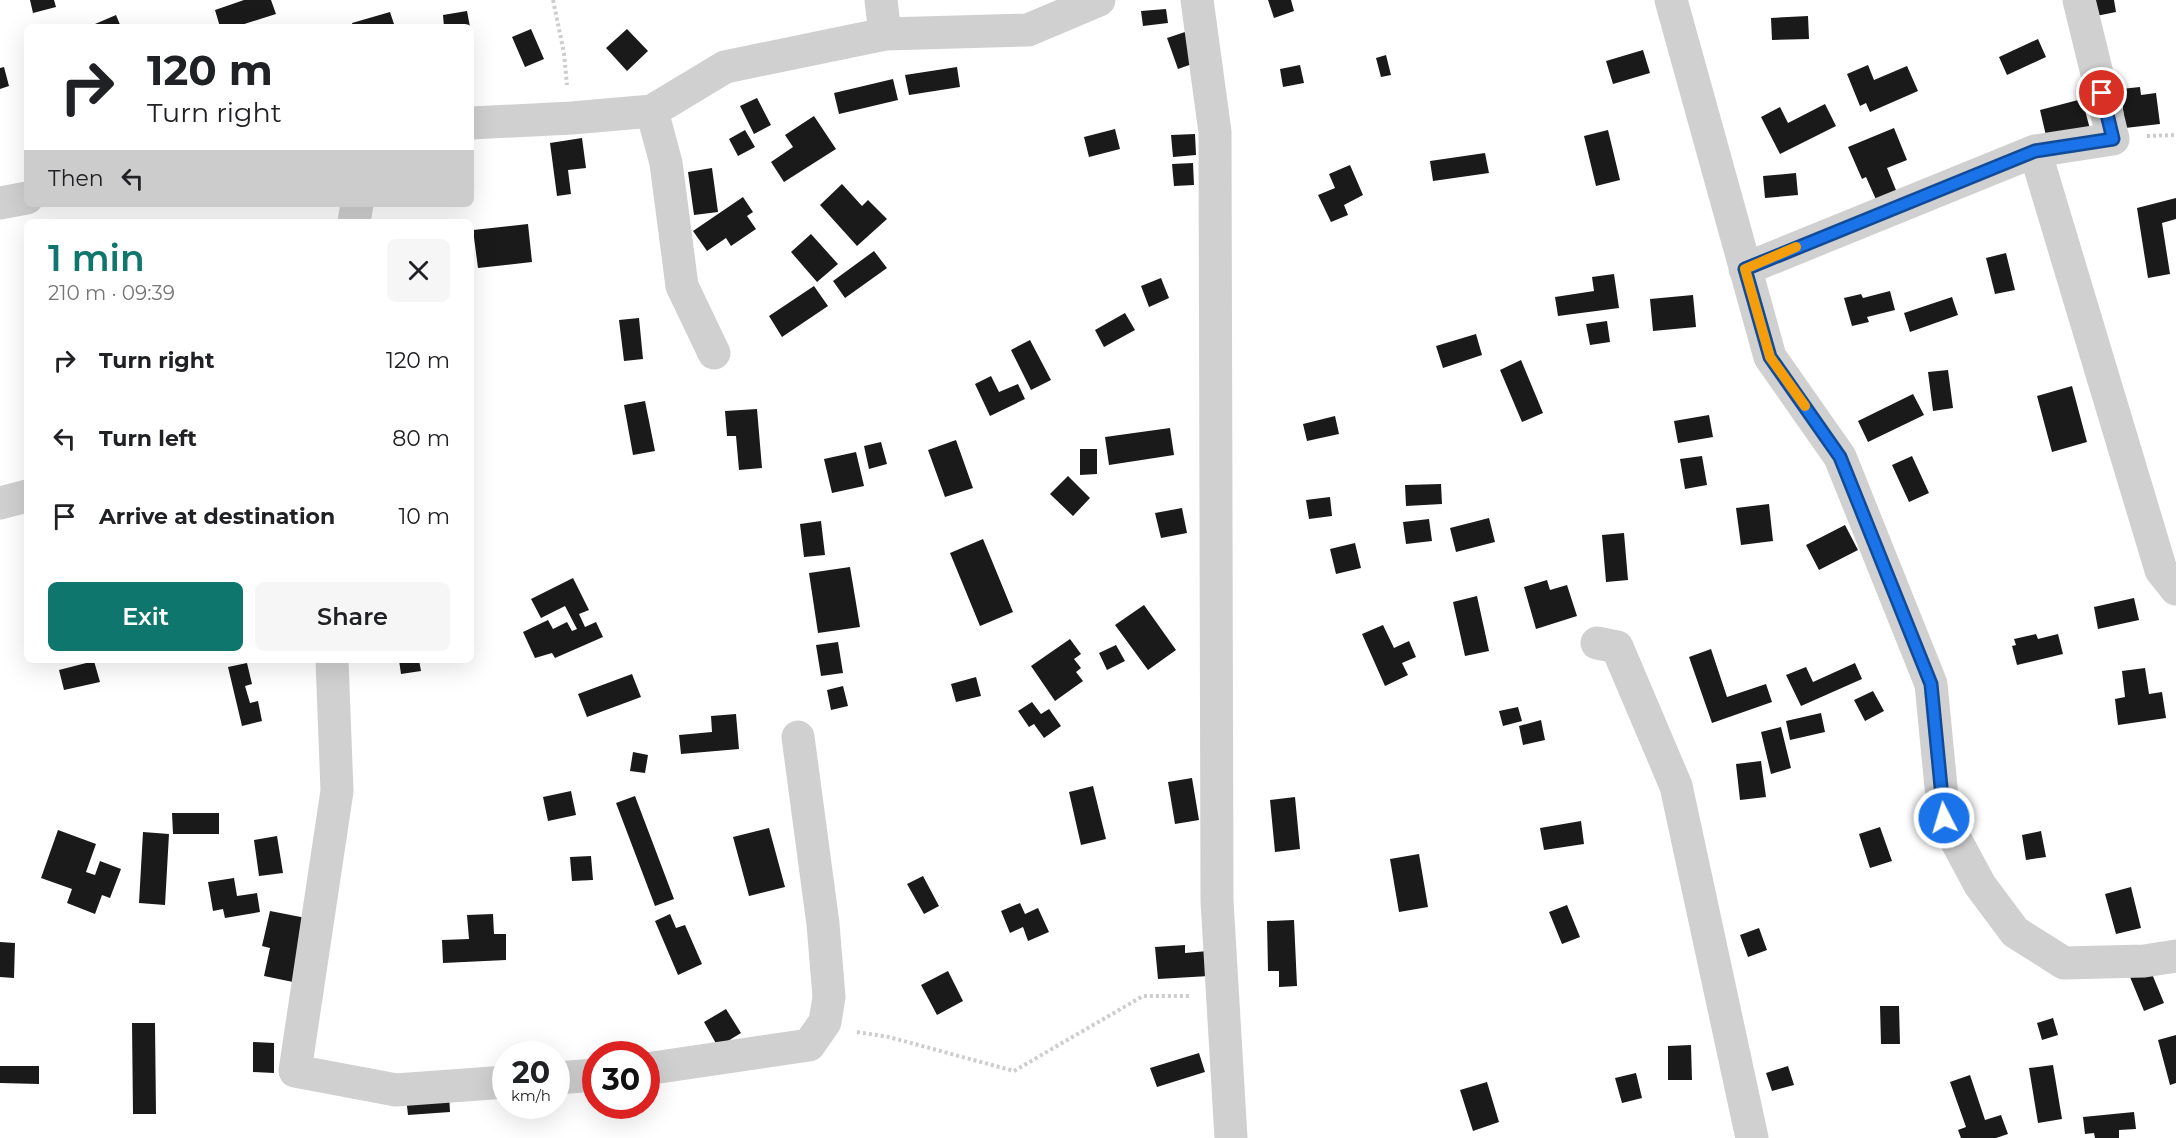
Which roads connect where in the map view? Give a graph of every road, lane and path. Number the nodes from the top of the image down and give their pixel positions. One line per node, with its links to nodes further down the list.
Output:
1 (553, 0): 9 (path)
2 (881, 0): 7 (street)
3 (1099, 0): 7 (street)
4 (1197, 0): 23 (street)
5 (1671, 0): 14 (street)
6 (2079, 0): 11 (street)
7 (885, 34): 8 (street)
8 (652, 111): 9 (street); 15 (street)
9 (572, 118): 10 (street)
10 (474, 123)
11 (2035, 151): 14 (street); 18 (street)
12 (24, 199): 13 (street)
13 (0, 203)
14 (1745, 269): 22 (street)
15 (714, 353)
16 (24, 497): 17 (street)
17 (0, 503)
18 (2176, 589)
19 (1597, 643): 28 (street)
20 (332, 663): 26 (street)
21 (798, 737): 24 (street)
22 (2176, 956)
23 (1222, 997): 24 (path); 27 (street)
24 (809, 1045): 25 (street)
25 (660, 1067)
26 (492, 1083)
27 (1231, 1138)
28 (1752, 1138)

